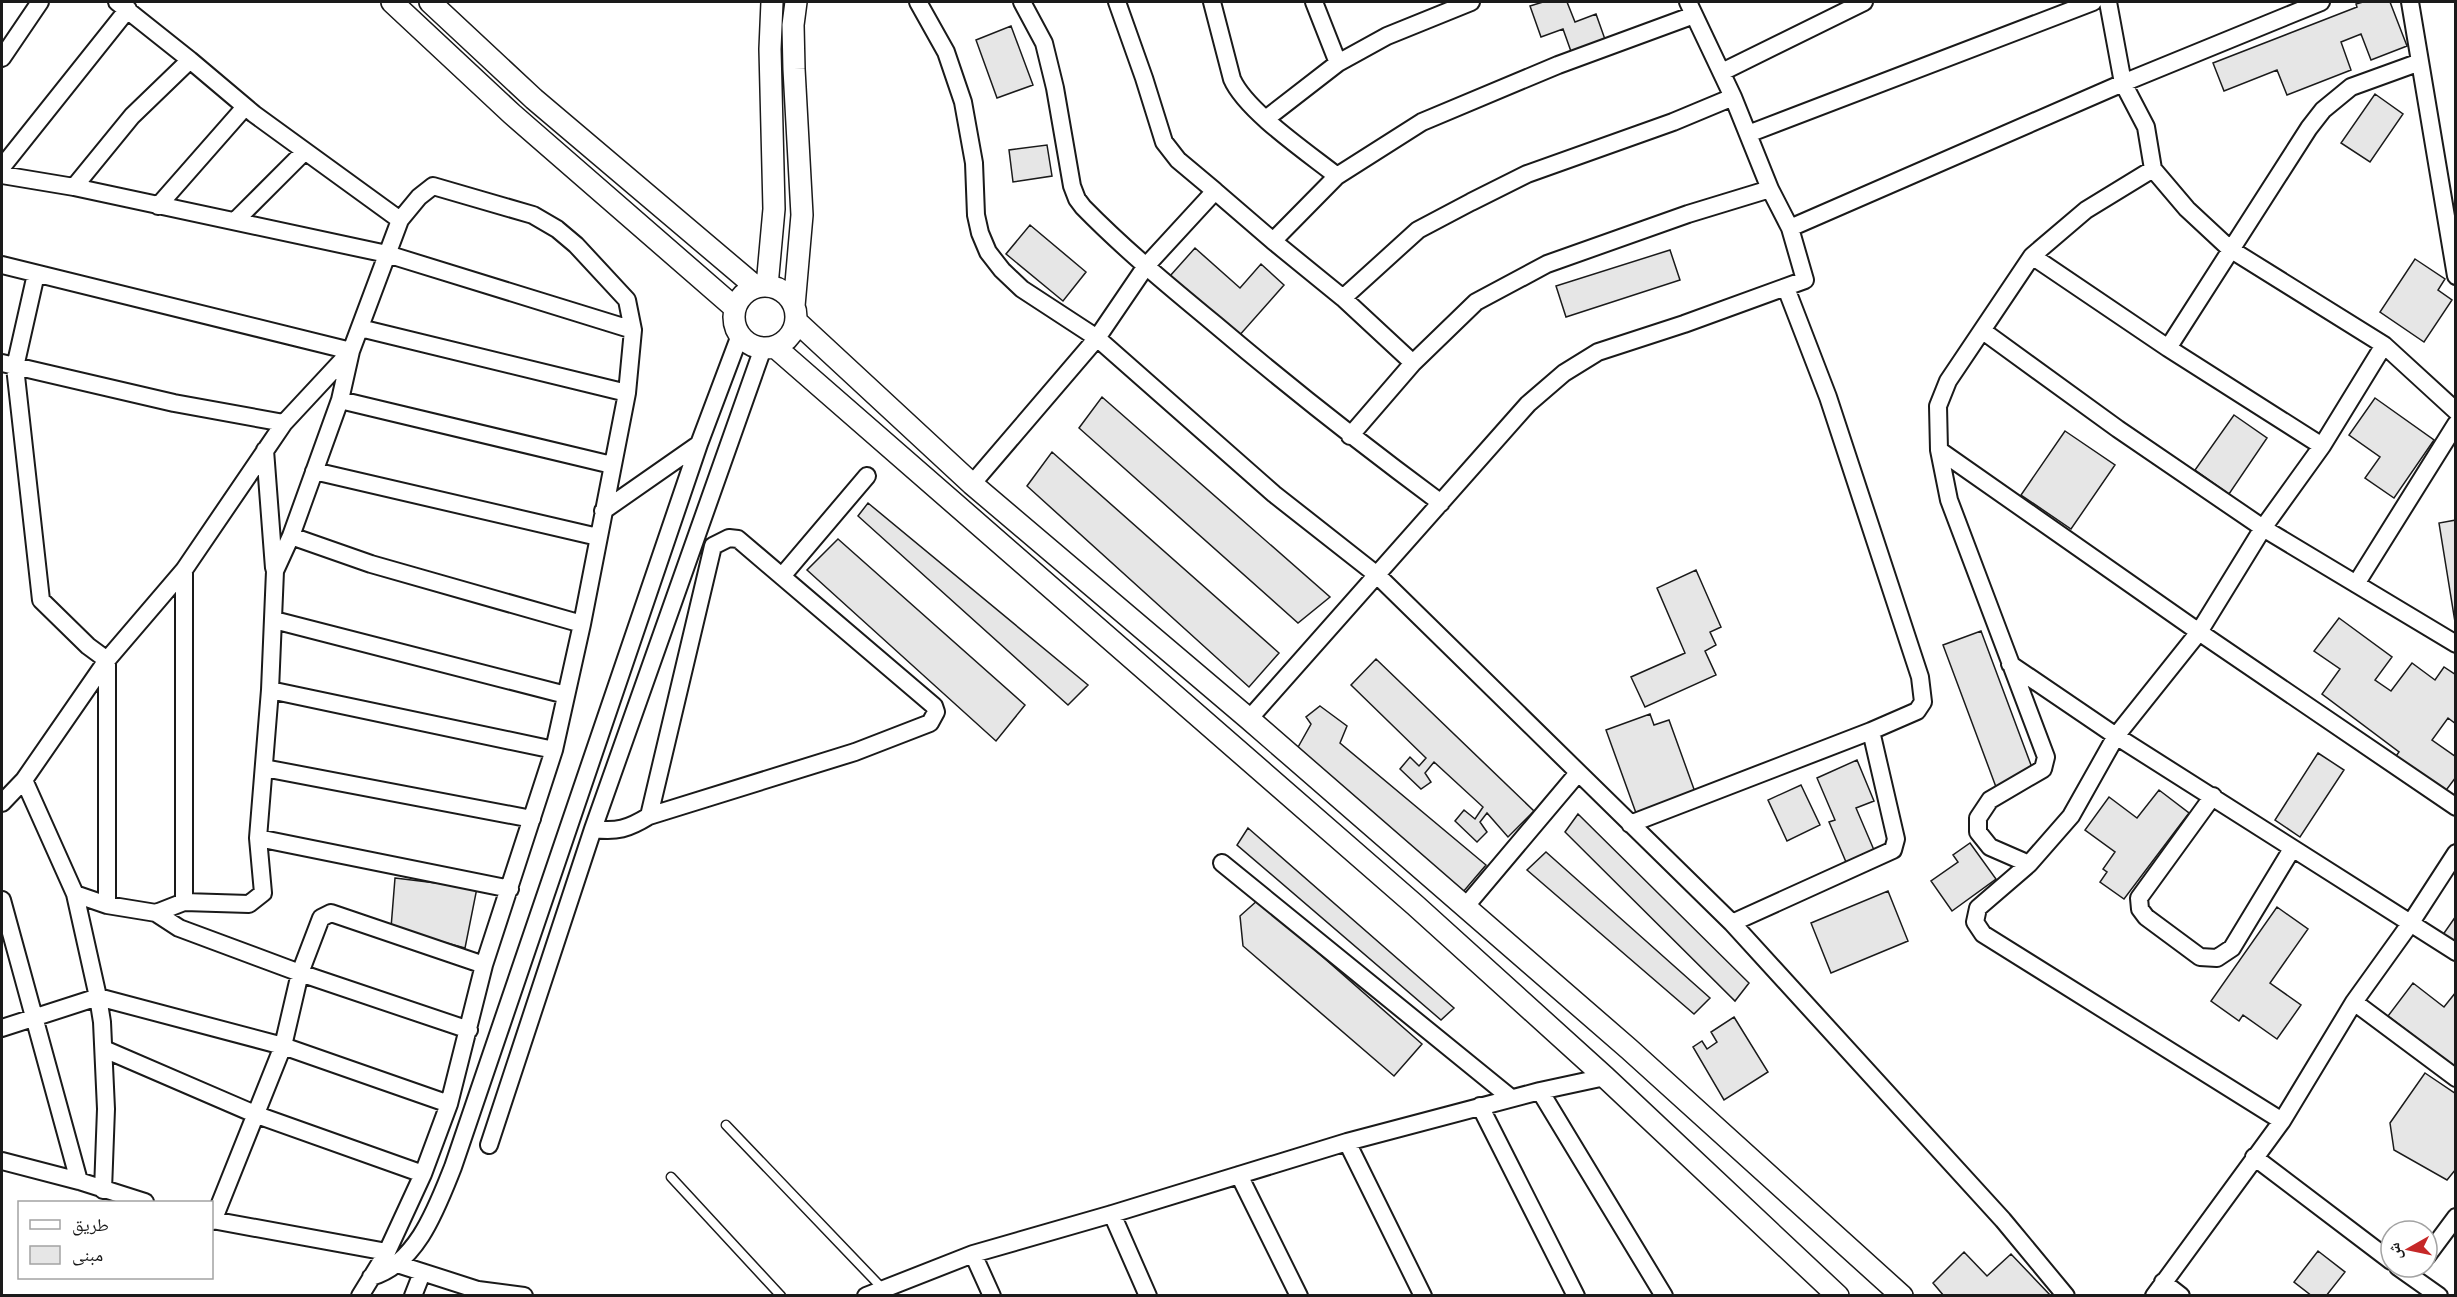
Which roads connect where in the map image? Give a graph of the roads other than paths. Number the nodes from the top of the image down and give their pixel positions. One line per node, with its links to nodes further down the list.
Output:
1 (40, 2): 19 (street)
2 (392, 2): 53 (street)
3 (430, 2): 50 (street)
4 (772, 2): 50 (street)
5 (796, 2): 54 (street)
6 (918, 2): 59 (street)
7 (1023, 2): 47 (street)
8 (1117, 2): 37 (street)
9 (1212, 2): 27 (street)
10 (1314, 2): 21 (street)
11 (1471, 2): 21 (street)
12 (1864, 2): 23 (street)
13 (2093, 2): 28 (street)
14 (2108, 2): 24 (street)
15 (2321, 2): 24 (street)
16 (2410, 2): 22 (street)
17 (122, 5): 20 (street); 30 (street)
18 (1691, 8): 23 (street); 33 (street)
19 (2, 58)
20 (190, 60): 26 (street); 35 (street)
21 (1338, 63): 27 (street)
22 (2421, 63): 34 (street); 43 (street)
23 (1722, 72): 25 (street)
24 (2123, 83): 31 (street); 41 (street)
25 (1733, 97): 28 (street); 52 (street)
26 (245, 107): 29 (street); 38 (street)
27 (1267, 118): 33 (street)
28 (1748, 134): 36 (street)
29 (305, 151): 39 (street); 40 (street)
30 (2, 167)
31 (2153, 169): 43 (street); 45 (street)
32 (2, 175): 35 (street)
33 (1337, 177): 42 (street)
34 (2448, 179): 48 (street)
35 (74, 187): 38 (street)
36 (1770, 189): 41 (street); 64 (street)
37 (1215, 191): 42 (street); 47 (street)
38 (158, 206): 39 (street)
39 (236, 220): 44 (street)
40 (400, 220): 44 (street); 56 (street)
41 (1790, 228): 51 (street)
42 (1273, 241): 52 (street)
43 (2230, 249): 60 (street); 62 (street)
44 (387, 254): 55 (street); 56 (street)
45 (2032, 256): 57 (street); 62 (street)
46 (2, 265): 49 (street)
47 (1146, 267): 59 (street); 71 (street)
48 (2455, 273)
49 (36, 274): 63 (street); 65 (street)
50 (761, 287): 53 (street); 54 (street)
51 (1786, 288): 80 (street); 99 (street)
52 (1343, 298): 64 (street)
53 (735, 308): 58 (street)
54 (795, 314): 61 (street); 79 (street)
55 (360, 328): 63 (street); 66 (street)
56 (633, 330): 66 (street)
57 (1983, 331): 75 (street); 82 (street)
58 (740, 335): 61 (street); 72 (street)
59 (1097, 338): 79 (street); 88 (street)
60 (2384, 345): 68 (street); 73 (street)
61 (769, 347): 111 (street); 136 (street)
62 (2168, 348): 73 (street)
63 (351, 351): 67 (street); 69 (street)
64 (1413, 363): 71 (street)
65 (8, 365): 69 (street); 94 (street)
66 (627, 393): 76 (street)
67 (340, 400): 76 (street); 77 (street)
68 (2456, 411)
69 (284, 423): 74 (street)
70 (2456, 424): 89 (street)
71 (1350, 436): 80 (street)
72 (699, 444): 81 (street); 162 (street)
73 (2322, 447): 82 (street)
74 (265, 450): 85 (street); 86 (street)
75 (1940, 450): 92 (street); 95 (street)
76 (612, 465): 81 (street)
77 (314, 471): 83 (street); 84 (street)
78 (867, 476): 87 (street)
79 (972, 484): 98 (street)
80 (1441, 503): 88 (street)
81 (603, 511): 84 (street)
82 (2263, 528): 89 (street); 92 (street)
83 (291, 536): 86 (street); 91 (street)
84 (598, 537): 91 (street)
85 (184, 570): 94 (street); 120 (street)
86 (275, 571): 90 (street)
87 (783, 575): 108 (street); 108 (street)
88 (1377, 575): 98 (street); 103 (street)
89 (2356, 585): 93 (street)
90 (274, 620): 96 (street); 97 (street)
91 (582, 624): 97 (street)
92 (2199, 632): 100 (street); 107 (street)
93 (2456, 644)
94 (107, 660): 104 (street); 121 (street)
95 (2010, 664): 100 (street); 116 (street)
96 (270, 690): 101 (street); 102 (street)
97 (566, 694): 101 (street)
98 (1249, 719): 122 (street)
99 (1871, 731): 110 (street); 124 (street)
100 (2116, 736): 105 (street); 116 (street)
101 (554, 750): 109 (street)
102 (264, 768): 109 (street); 112 (street)
103 (1578, 773): 110 (street); 122 (street)
104 (24, 780): 106 (street); 118 (street)
105 (2213, 796): 113 (street); 113 (street)
106 (2, 803)
107 (2456, 807)
108 (649, 816): 111 (street)
109 (532, 819): 117 (street)
110 (1630, 824): 124 (street)
111 (593, 829): 146 (street)
112 (258, 838): 117 (street); 120 (street)
113 (2292, 849): 125 (street)
114 (2456, 853): 125 (street)
115 (1222, 863): 139 (street)
116 (2029, 864): 143 (street)
117 (510, 890): 127 (street)
118 (75, 894): 121 (street); 129 (street)
119 (2, 900): 131 (street)
120 (184, 902): 123 (street)
121 (107, 905): 123 (street)
122 (1465, 907): 180 (street)
123 (156, 913): 128 (street)
124 (1732, 923): 181 (street)
125 (2410, 924): 126 (street); 130 (street)
126 (2456, 952)
127 (484, 965): 128 (street); 133 (street)
128 (300, 974): 133 (street); 134 (street)
129 (98, 997): 131 (street); 134 (street); 135 (street)
130 (2354, 1002): 137 (street); 143 (street)
131 (34, 1016): 132 (street); 152 (street)
132 (2, 1028)
133 (469, 1030): 140 (street)
134 (283, 1046): 140 (street); 142 (street)
135 (104, 1049): 142 (street); 153 (street)
136 (1605, 1077): 138 (street); 179 (street)
137 (2456, 1077)
138 (1540, 1091): 139 (street); 178 (street)
139 (1511, 1098): 141 (street)
140 (449, 1104): 149 (street)
141 (1480, 1107): 145 (street); 177 (street)
142 (257, 1115): 149 (street); 157 (street)
143 (2282, 1121): 147 (street)
144 (726, 1125): 165 (lane)
145 (1347, 1142): 150 (street); 176 (street)
146 (489, 1144)
147 (2254, 1157): 160 (street); 166 (street)
148 (2, 1159): 152 (street)
149 (423, 1173): 162 (street)
150 (1239, 1175): 155 (street); 175 (street)
151 (671, 1177): 171 (lane)
152 (79, 1181): 153 (street)
153 (103, 1190): 154 (street)
154 (139, 1201)
155 (1112, 1214): 161 (street); 174 (street)
156 (2456, 1217): 159 (street)
157 (213, 1219)
158 (213, 1221): 162 (street)
159 (2439, 1240)
160 (2379, 1253)
161 (973, 1254): 165 (street); 173 (street)
162 (392, 1258): 163 (street); 168 (street)
163 (422, 1273): 167 (street); 169 (street)
164 (2420, 1279): 183 (street)
165 (882, 1288): 172 (street)
166 (2155, 1291): 182 (street)
167 (477, 1293): 170 (street)
168 (360, 1296)
169 (413, 1296)
170 (524, 1296)
171 (781, 1296)
172 (866, 1296)
173 (992, 1296)
174 (1148, 1296)
175 (1299, 1296)
176 (1423, 1296)
177 (1576, 1296)
178 (1664, 1296)
179 (1838, 1296)
180 (1902, 1296)
181 (2066, 1296)
182 (2181, 1296)
183 (2439, 1296)

